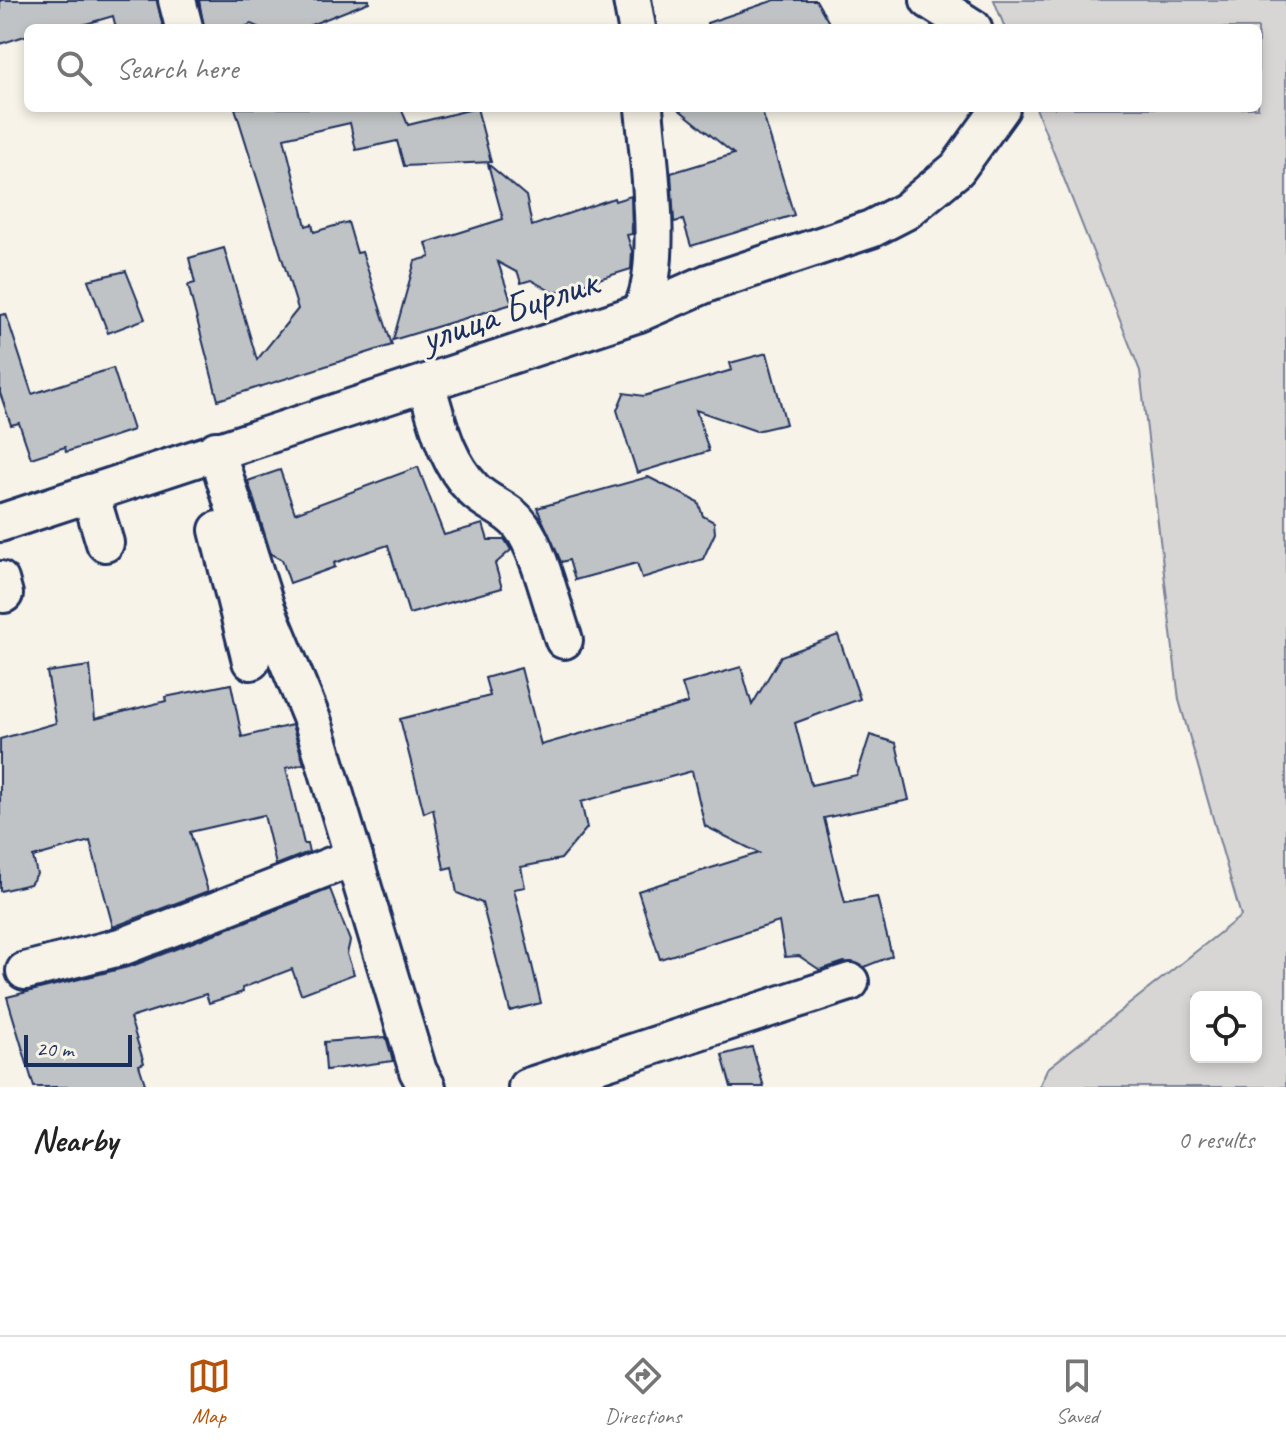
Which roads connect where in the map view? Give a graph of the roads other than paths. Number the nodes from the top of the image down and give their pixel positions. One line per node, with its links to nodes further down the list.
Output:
1 (177, 0): 4 (street)
2 (632, 0): 5 (street)
3 (929, 0): 6 (street)
4 (183, 24)
5 (636, 24)
6 (967, 24)
7 (644, 112): 9 (street)
8 (998, 112): 9 (street, улица Бирлик)
9 (639, 313): 10 (street, улица Бирлик)
10 (426, 384): 11 (street, улица Бирлик); 15 (street)
11 (205, 454): 12 (street, улица Бирлик); 16 (street); 17 (street)
12 (90, 493): 13 (street, улица Бирлик); 14 (street)
13 (0, 523)
14 (105, 543)
15 (564, 640)
16 (251, 661)
17 (354, 857): 18 (street); 20 (street)
18 (25, 971)
19 (850, 982): 21 (street)
20 (427, 1087)
21 (527, 1087)

